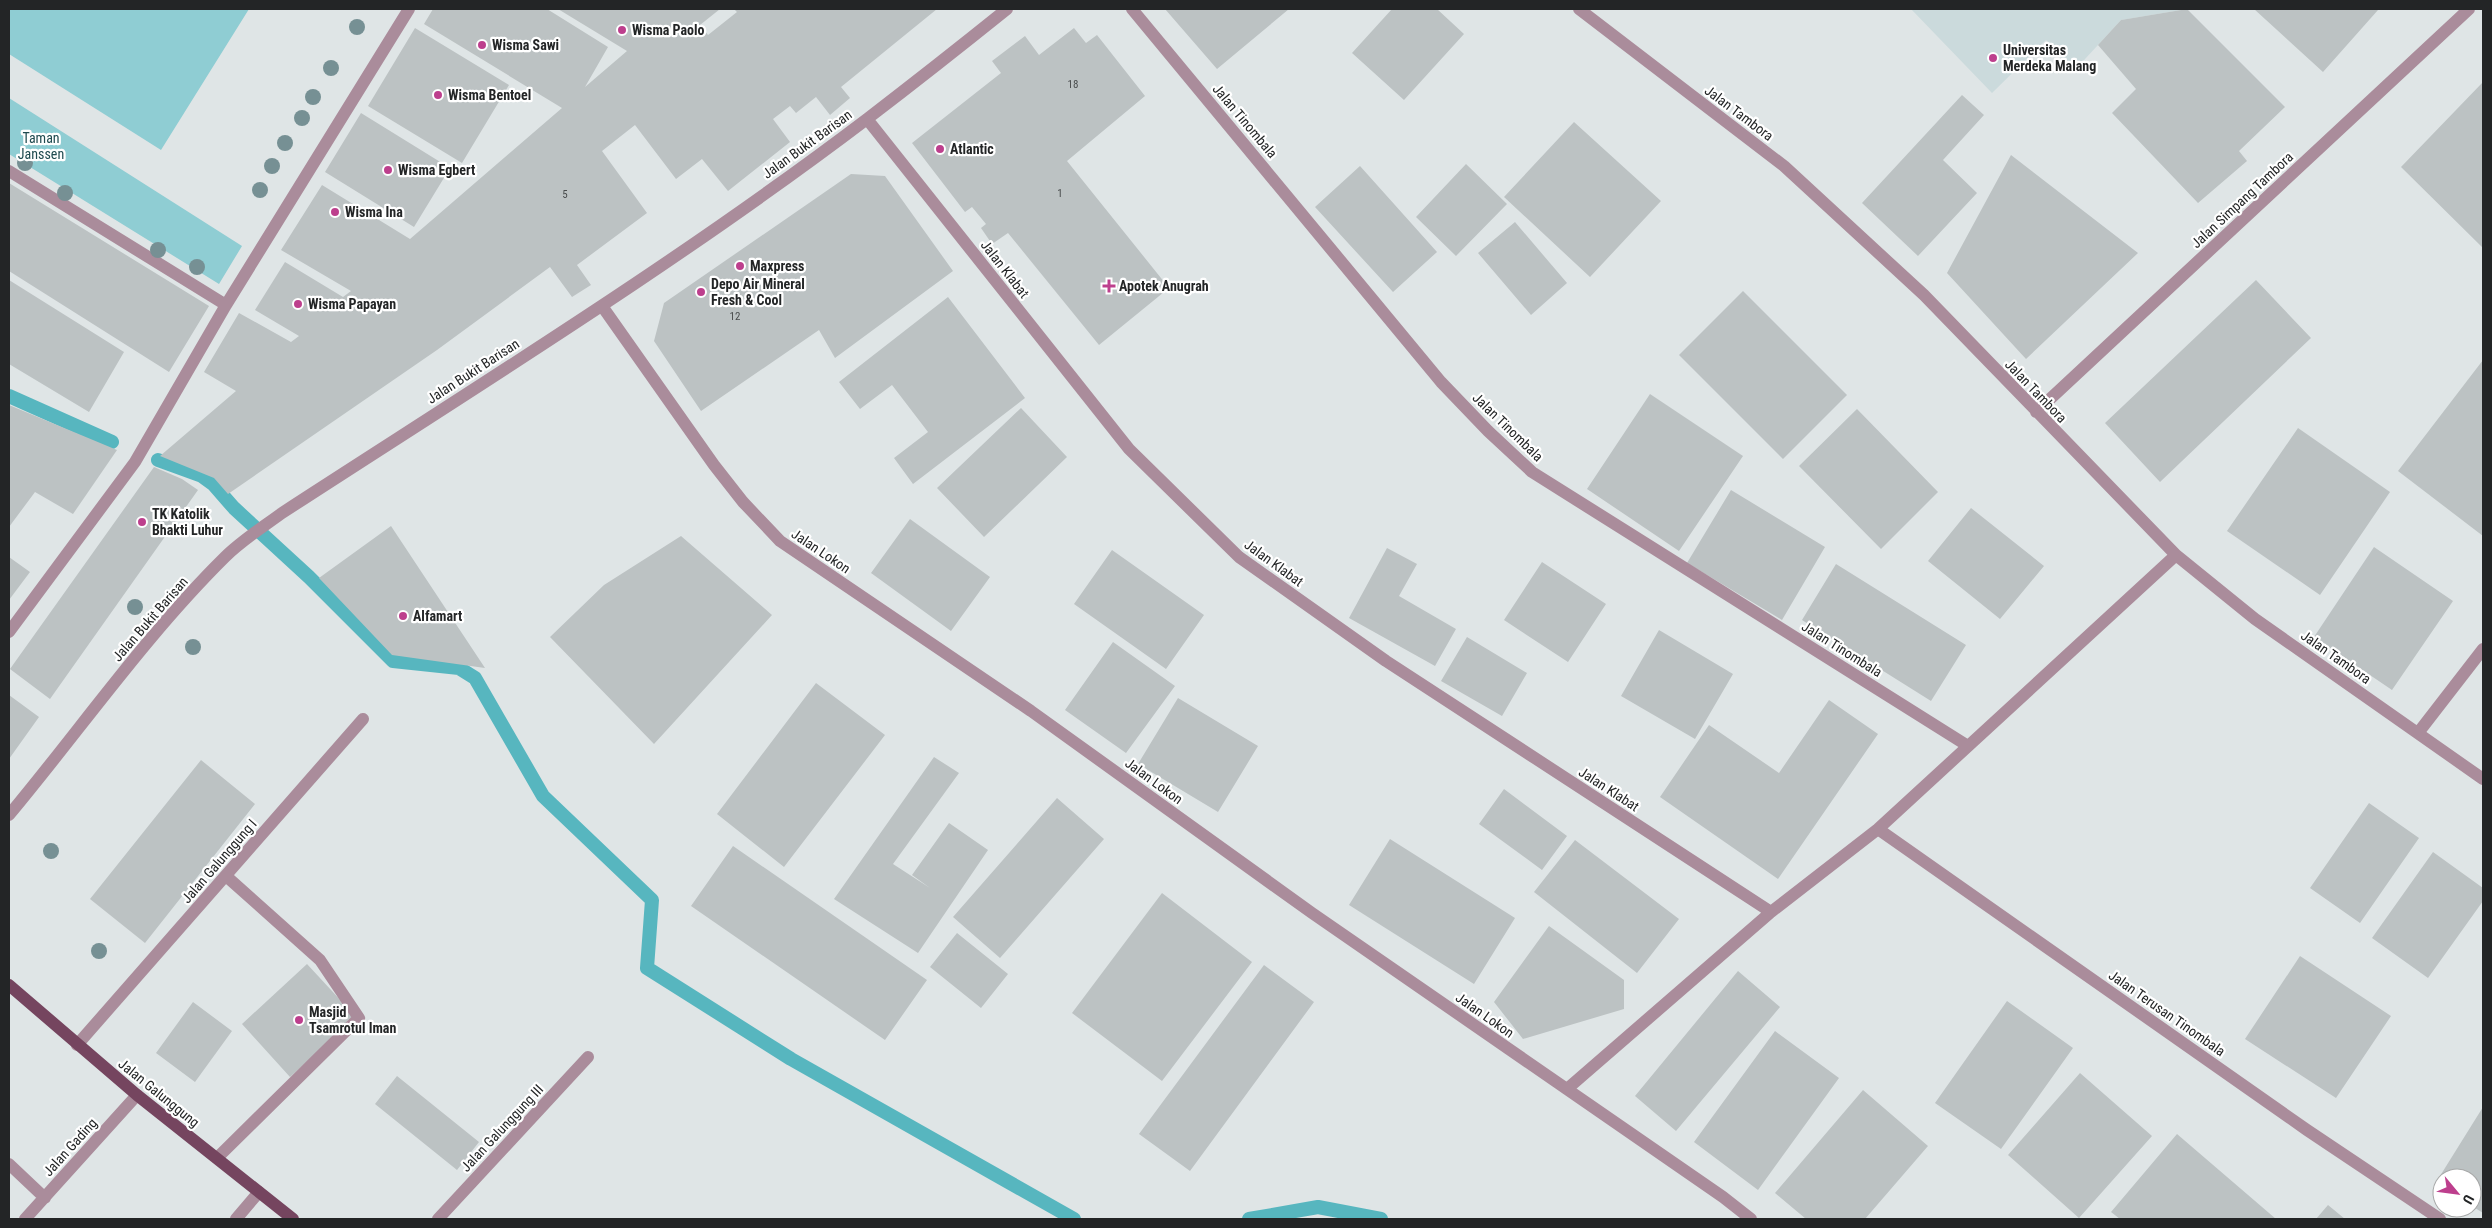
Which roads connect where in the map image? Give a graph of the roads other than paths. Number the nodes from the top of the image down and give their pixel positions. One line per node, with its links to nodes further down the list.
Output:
1 (409, 9): 8 (street)
2 (1007, 9): 6 (street, Jalan Bukit Barisan)
3 (1132, 9): 16 (street, Jalan Tinombala)
4 (1579, 9): 10 (street, Jalan Tambora)
5 (2469, 9): 10 (street, Jalan Simpang Tambora)
6 (867, 119): 9 (street, Jalan Bukit Barisan); 21 (street, Jalan Klabat)
7 (9, 171): 8 (street)
8 (226, 305): 12 (street)
9 (602, 306): 18 (street, Jalan Bukit Barisan); 25 (street, Jalan Lokon)
10 (2036, 412): 11 (street, Jalan Tambora)
11 (2176, 555): 15 (street, Jalan Tambora); 16 (street)
12 (9, 632)
13 (2483, 649): 15 (street)
14 (363, 719): 20 (street, Jalan Galunggung I)
15 (2418, 733): 17 (street, Jalan Tambora)
16 (1968, 746): 19 (street)
17 (2483, 779)
18 (9, 815)
19 (1878, 829): 21 (street); 36 (street, Jalan Terusan Tinombala)
20 (226, 876): 23 (street, Jalan Galunggung I); 27 (street)
21 (1771, 912): 25 (street)
22 (9, 986): 23 (main road, Jalan Galunggung)
23 (77, 1045): 26 (main road, Jalan Galunggung)
24 (588, 1057): 34 (street, Jalan Galunggung III)
25 (1567, 1089): 35 (street, Jalan Lokon)
26 (137, 1095): 27 (main road, Jalan Galunggung); 30 (street, Jalan Gading)
27 (216, 1158): 29 (main road, Jalan Galunggung)
28 (9, 1164): 30 (street)
29 (259, 1192): 32 (street); 33 (main road, Jalan Galunggung)
30 (45, 1198): 31 (street, Jalan Gading)
31 (26, 1219)
32 (236, 1219)
33 (294, 1219)
34 (438, 1219)
35 (1751, 1219)
36 (2440, 1219)

